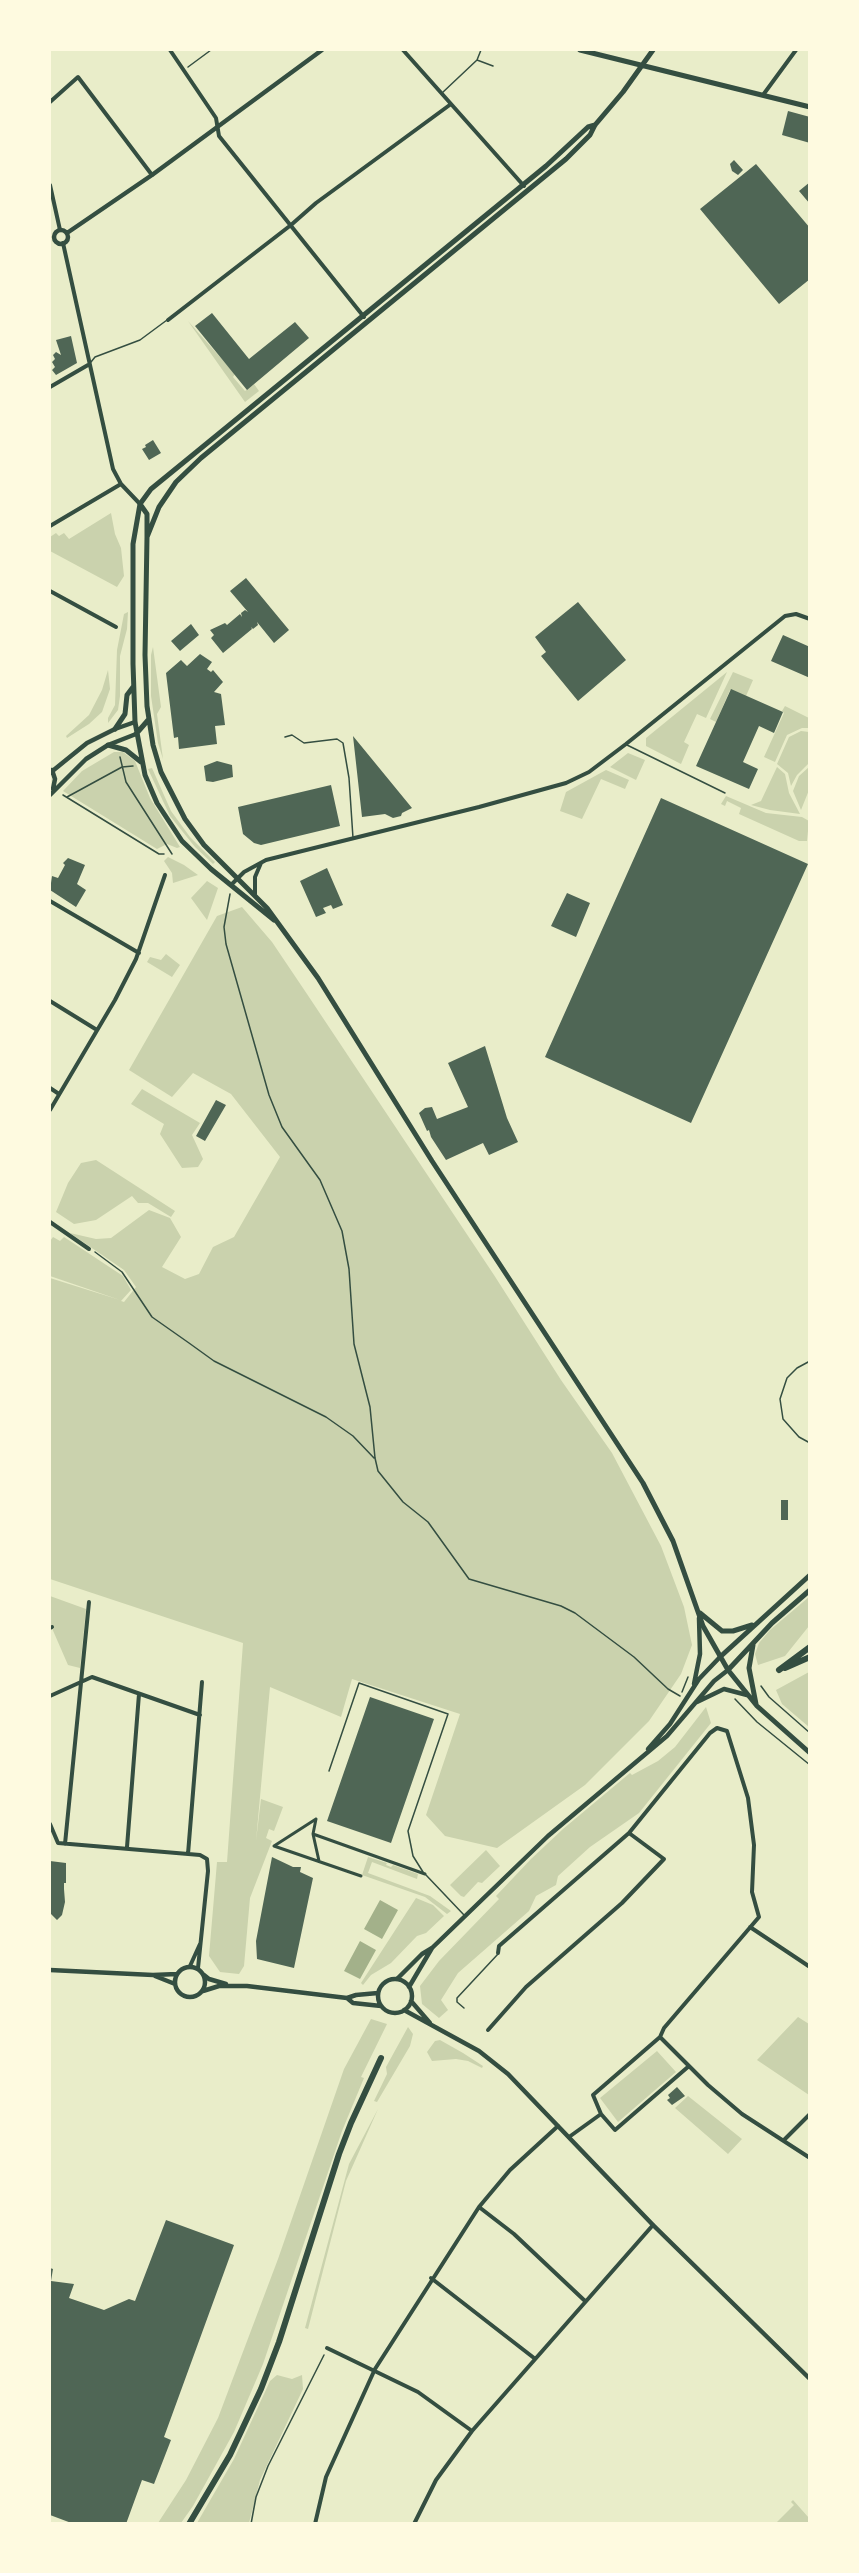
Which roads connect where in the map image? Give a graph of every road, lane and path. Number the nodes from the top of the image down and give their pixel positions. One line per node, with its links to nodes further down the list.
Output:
1 (170, 50): 12 (street)
2 (211, 50): 12 (path)
3 (322, 50): 18 (street)
4 (403, 50): 13 (street)
5 (481, 50): 9 (lane)
6 (580, 50): 11 (main road)
7 (653, 50): 11 (main road)
8 (796, 50): 14 (street)
9 (477, 60): 10 (lane); 13 (lane)
10 (493, 66)
11 (642, 66): 14 (main road); 19 (main road)
12 (184, 70): 18 (street)
13 (441, 94): 16 (street)
14 (762, 96): 17 (main road)
15 (50, 102): 20 (street)
16 (451, 104): 22 (street); 24 (street)
17 (810, 107)
18 (218, 125): 20 (street); 24 (street)
19 (595, 125): 22 (main road); 23 (main road)
20 (152, 175): 27 (street)
21 (50, 185): 25 (street)
22 (523, 185): 23 (street); 26 (main road)
23 (529, 191): 28 (main road)
24 (291, 225): 33 (street); 34 (street)
25 (60, 230): 27 (street); 29 (street)
26 (466, 231): 28 (main road); 31 (main road)
27 (67, 233): 30 (street)
28 (471, 238): 32 (main road)
29 (52, 241): 30 (street)
30 (63, 243): 36 (street)
31 (404, 282): 32 (main road); 33 (main road)
32 (409, 289): 35 (main road)
33 (363, 315): 35 (street); 38 (main road)
34 (168, 320): 36 (lane)
35 (368, 322): 39 (main road)
36 (88, 364): 37 (street); 40 (street)
37 (50, 387)
38 (261, 398): 39 (main road); 41 (main road)
39 (267, 405): 43 (main road)
40 (121, 484): 41 (street); 42 (street)
41 (140, 504): 43 (main road); 47 (main road)
42 (50, 526)
43 (147, 537): 48 (main road)
44 (50, 591): 46 (street)
45 (810, 620): 53 (street)
46 (116, 627)
47 (133, 687): 49 (main road); 50 (main road)
48 (149, 719): 49 (main road); 51 (main road); 69 (main road)
49 (135, 722): 50 (street); 51 (main road)
50 (115, 729): 58 (street)
51 (136, 734): 54 (street); 56 (main road)
52 (285, 737): 64 (lane)
53 (626, 744): 60 (lane); 64 (street)
54 (108, 745): 56 (main road); 59 (street)
55 (119, 753): 57 (path)
56 (140, 764): 57 (path); 70 (main road)
57 (122, 767): 63 (path); 66 (path)
58 (50, 771): 59 (street)
59 (51, 788): 61 (street)
60 (725, 793)
61 (50, 795)
62 (63, 795): 63 (path)
63 (66, 797): 65 (path)
64 (353, 838): 67 (street)
65 (164, 854)
66 (172, 854)
67 (262, 862): 69 (street); 72 (street)
68 (165, 875): 75 (street)
69 (237, 878): 70 (street); 72 (main road)
70 (231, 885): 74 (main road)
71 (230, 893): 85 (path)
72 (255, 894): 74 (main road)
73 (50, 901): 75 (street)
74 (279, 924): 89 (main road)
75 (138, 953): 77 (street)
76 (50, 1001): 77 (street)
77 (97, 1030): 79 (street)
78 (50, 1088): 79 (street)
79 (59, 1094): 80 (street)
80 (50, 1110)
81 (50, 1222): 82 (street)
82 (89, 1248): 85 (path)
83 (810, 1361): 84 (lane)
84 (810, 1443)
85 (375, 1458): 96 (path)
86 (810, 1575): 90 (main road)
87 (810, 1590): 91 (main road)
88 (89, 1602): 98 (street)
89 (698, 1612): 90 (main road); 93 (main road); 100 (street)
90 (755, 1624): 93 (main road)
91 (754, 1641): 95 (main road); 106 (main road)
92 (810, 1647): 94 (main road)
93 (720, 1657): 95 (main road); 100 (street)
94 (810, 1657)
95 (728, 1670): 103 (main road); 105 (street)
96 (689, 1675)
97 (758, 1680): 108 (path)
98 (80, 1682): 101 (street); 102 (street); 116 (street)
99 (202, 1682): 107 (street)
100 (692, 1689): 111 (street)
101 (139, 1694): 107 (street); 117 (street)
102 (50, 1696)
103 (748, 1696): 105 (street); 106 (main road)
104 (735, 1699): 110 (path)
105 (694, 1703): 111 (street)
106 (757, 1706): 109 (main road)
107 (200, 1715): 118 (street)
108 (810, 1733)
109 (810, 1753)
110 (810, 1765)
111 (631, 1766): 122 (street)
112 (329, 1771): 120 (lane)
113 (50, 1824): 116 (street)
114 (629, 1833): 123 (street); 126 (street); 146 (street)
115 (313, 1834): 119 (street); 119 (street); 120 (street)
116 (65, 1844): 117 (street)
117 (127, 1847): 118 (street)
118 (188, 1854): 124 (street)
119 (320, 1862): 121 (street)
120 (425, 1874): 122 (lane)
121 (361, 1876)
122 (465, 1916): 125 (street)
123 (750, 1927): 129 (street); 147 (street)
124 (200, 1944): 127 (street); 128 (street)
125 (432, 1948): 134 (street); 137 (street)
126 (498, 1953): 143 (lane)
127 (190, 1966): 128 (street); 131 (street)
128 (198, 1968): 133 (street)
129 (810, 1968)
130 (50, 1970): 132 (street)
131 (177, 1974): 132 (street); 135 (street)
132 (153, 1975): 135 (street)
133 (204, 1975): 136 (street); 138 (street)
134 (397, 1979): 137 (street); 139 (street)
135 (175, 1984): 138 (street)
136 (230, 1985): 138 (street); 140 (street)
137 (409, 1987): 141 (street)
138 (203, 1991)
139 (378, 1994): 140 (street); 142 (street)
140 (348, 1998): 142 (street)
141 (411, 2001): 144 (street); 145 (street)
142 (381, 2006): 144 (street)
143 (464, 2008)
144 (404, 2010): 145 (street)
145 (430, 2024): 152 (street)
146 (488, 2030)
147 (660, 2037): 149 (street); 150 (street)
148 (381, 2058): 165 (main road)
149 (689, 2066): 150 (street); 154 (street)
150 (601, 2114): 153 (street)
151 (810, 2114): 154 (street)
152 (558, 2126): 153 (street); 156 (street)
153 (569, 2138): 157 (street)
154 (784, 2140): 155 (street)
155 (810, 2158)
156 (479, 2207): 158 (street); 159 (street)
157 (653, 2225): 159 (street); 163 (street)
158 (431, 2278): 161 (street); 162 (street)
159 (585, 2301): 161 (street)
160 (327, 2349): 162 (street); 166 (path)
161 (534, 2358): 164 (street)
162 (375, 2369): 164 (street); 167 (street)
163 (810, 2379)
164 (472, 2431): 168 (street)
165 (189, 2523)
166 (251, 2523)
167 (315, 2523)
168 (414, 2523)

